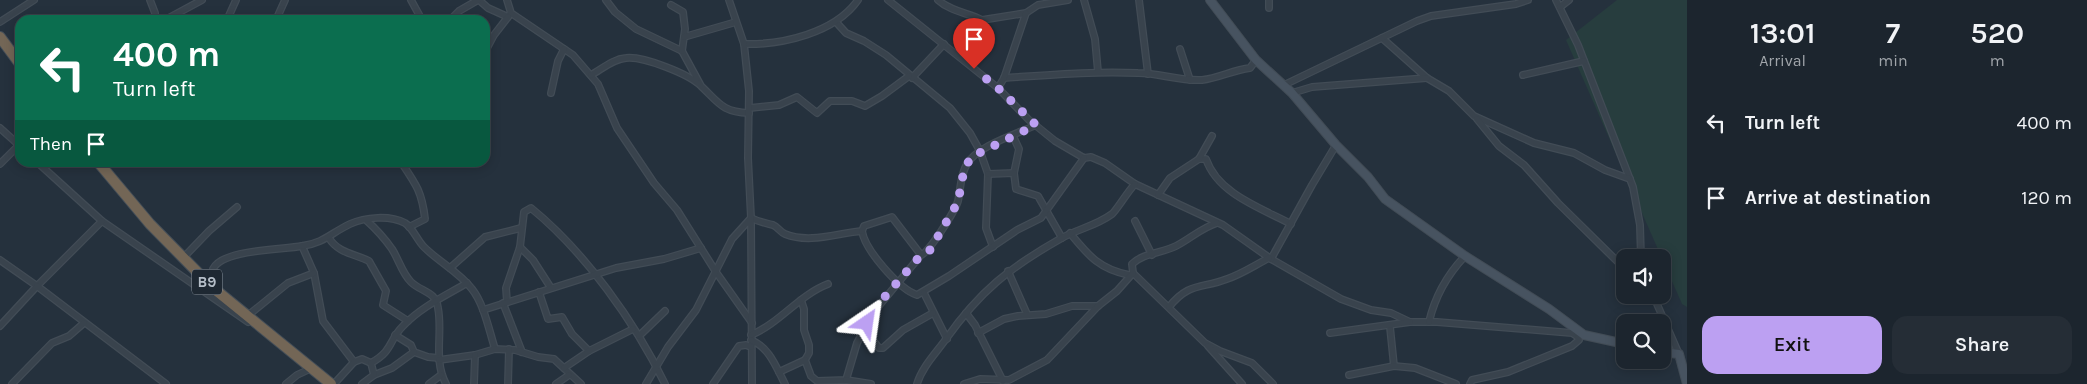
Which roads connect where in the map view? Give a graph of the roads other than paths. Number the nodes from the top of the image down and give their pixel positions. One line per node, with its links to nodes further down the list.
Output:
1 (34, 0): 36 (street)
2 (150, 0): 28 (street)
3 (202, 0): 29 (street)
4 (236, 0): 30 (street)
5 (285, 0): 31 (street)
6 (411, 0): 32 (street)
7 (479, 0): 33 (street); 34 (street)
8 (508, 0): 34 (street)
9 (606, 0): 47 (street)
10 (729, 0): 37 (street)
11 (858, 0): 38 (street)
12 (888, 0): 44 (street)
13 (938, 0): 35 (street)
14 (1044, 0): 24 (street)
15 (1068, 0): 24 (street)
16 (1084, 0): 52 (street)
17 (1139, 0): 53 (street)
18 (1210, 0): 50 (main road)
19 (1269, 0): 26 (street)
20 (1528, 0): 40 (street)
21 (1556, 0): 25 (street)
22 (1569, 0): 25 (street)
23 (671, 5): 39 (street)
24 (1038, 5): 27 (street)
25 (1560, 7): 51 (street)
26 (1269, 8)
27 (1026, 12): 35 (street); 57 (street)
28 (156, 15)
29 (174, 15)
30 (229, 15)
31 (278, 15)
32 (419, 15)
33 (456, 15)
34 (510, 15): 42 (street); 45 (street)
35 (982, 20): 48 (street)
36 (0, 22)
37 (736, 22): 39 (street); 43 (street)
38 (836, 22): 43 (street); 56 (street)
39 (684, 37): 47 (street)
40 (1382, 38): 58 (street); 60 (street)
41 (1, 40): 49 (highway)
42 (490, 43)
43 (744, 44): 65 (street)
44 (944, 44): 48 (street); 56 (street)
45 (564, 49): 54 (street); 63 (street)
46 (1180, 49): 59 (street)
47 (682, 51): 61 (street)
48 (957, 54): 62 (street)
49 (15, 58)
50 (1256, 60): 59 (street); 60 (main road)
51 (1584, 62): 55 (street); 83 (street)
52 (1098, 72): 53 (street); 57 (street)
53 (1148, 74): 59 (street)
54 (591, 75): 61 (street); 103 (street)
55 (1523, 75)
56 (910, 77): 65 (street); 74 (street)
57 (1004, 78): 62 (street)
58 (1427, 78): 64 (street); 66 (street)
59 (1190, 80)
60 (1284, 85): 64 (main road)
61 (701, 86): 65 (street)
62 (998, 88): 67 (street)
63 (551, 92)
64 (1292, 93): 72 (main road)
65 (750, 110): 88 (street)
66 (1474, 116): 83 (street); 111 (street)
67 (1036, 125): 69 (street); 75 (street)
68 (0, 128): 71 (street)
69 (1013, 136): 74 (street); 81 (street)
70 (1212, 136): 76 (street)
71 (15, 142)
72 (1336, 145): 93 (street); 107 (main road)
73 (15, 150): 77 (street)
74 (980, 151): 82 (street); 105 (street)
75 (1084, 158): 84 (street); 87 (street)
76 (1199, 158): 85 (street); 93 (street)
77 (0, 164)
78 (43, 167): 90 (street)
79 (102, 167): 108 (highway, B9)
80 (404, 167): 94 (street)
81 (1014, 173): 82 (street); 87 (street)
82 (988, 174): 101 (street)
83 (1630, 179): 104 (street)
84 (1135, 184): 85 (street); 97 (street)
85 (1158, 195): 92 (street)
86 (237, 207): 108 (street)
87 (1047, 212): 99 (street); 101 (street)
88 (751, 218): 96 (street); 114 (street); 141 (street)
89 (366, 220): 94 (street); 98 (street); 127 (street)
90 (102, 221): 121 (street); 152 (street)
91 (1135, 221): 106 (street)
92 (1217, 223): 106 (street); 109 (street)
93 (1291, 224): 109 (street)
94 (409, 227): 112 (street)
95 (522, 228): 102 (street); 112 (street); 117 (street)
96 (862, 231): 105 (street); 118 (street)
97 (1070, 233): 99 (street); 116 (street)
98 (329, 238): 100 (street); 138 (street)
99 (1062, 238): 113 (street)
100 (302, 246): 115 (street); 122 (street)
101 (993, 246): 125 (street)
102 (520, 248): 123 (street); 128 (street)
103 (701, 248): 114 (street); 117 (street)
104 (1640, 249)
105 (921, 255): 118 (street)
106 (1152, 255): 116 (street)
107 (1466, 256): 140 (street); 151 (main road)
108 (183, 258): 122 (highway, B9)
109 (1270, 259): 131 (street); 139 (street)
110 (0, 260): 121 (street)
111 (1616, 260)
112 (450, 268): 119 (street)
113 (1008, 271): 135 (street); 136 (street)
114 (716, 272): 141 (street); 171 (street)
115 (314, 273): 137 (street); 168 (street)
116 (1131, 274): 130 (street); 131 (street)
117 (595, 275): 123 (street); 145 (street)
118 (899, 282): 125 (street); 146 (street)
119 (467, 283): 127 (street); 132 (street)
120 (828, 284): 126 (street)
121 (37, 286): 142 (street); 143 (street)
122 (212, 287): 137 (highway, B9)
123 (551, 288): 124 (street)
124 (538, 292): 128 (street); 160 (street)
125 (924, 292): 134 (street)
126 (801, 300): 153 (street); 167 (street)
127 (436, 301): 138 (street); 166 (street)
128 (505, 303): 132 (street); 162 (street)
129 (1657, 304): 164 (street)
130 (1098, 306): 136 (street); 179 (street)
131 (1169, 307): 156 (street)
132 (483, 310): 158 (street)
133 (665, 311): 150 (street)
134 (933, 313): 146 (street); 154 (street)
135 (966, 314): 148 (street); 154 (street)
136 (1027, 314): 148 (street)
137 (246, 317): 152 (highway, B9)
138 (408, 321): 149 (street)
139 (1410, 322): 140 (street); 144 (street)
140 (1429, 322): 151 (street)
141 (752, 323): 153 (street)
142 (84, 324): 182 (street); 183 (street)
143 (0, 326)
144 (1390, 327): 147 (street); 170 (street)
145 (633, 329): 150 (street); 160 (street)
146 (864, 329): 181 (street)
147 (1330, 332)
148 (978, 333): 179 (street)
149 (396, 335): 161 (street); 169 (street)
150 (639, 336): 171 (street)
151 (1581, 336): 155 (main road); 204 (street)
152 (272, 337): 172 (highway, B9)
153 (751, 337): 157 (street); 174 (street)
154 (946, 339): 199 (street)
155 (1616, 342)
156 (1205, 343): 201 (street); 202 (street)
157 (751, 347): 195 (street); 196 (street)
158 (495, 349): 159 (street); 165 (street)
159 (509, 349): 162 (street); 190 (street)
160 (588, 351): 173 (street)
161 (414, 352): 166 (street); 175 (street)
162 (522, 352): 173 (street)
163 (1671, 353): 164 (main road)
164 (1679, 354): 205 (main road)
165 (475, 355): 166 (street); 189 (street)
166 (439, 359): 176 (street)
167 (804, 360): 174 (street); 180 (street)
168 (354, 362): 169 (street); 185 (street)
169 (371, 363): 175 (street)
170 (1394, 366): 178 (street); 203 (street)
171 (656, 367): 193 (street); 194 (street)
172 (312, 368): 184 (street); 185 (highway, B9)
173 (564, 368): 177 (street)
174 (778, 372): 197 (street)
175 (374, 375): 186 (street)
176 (441, 375): 187 (street); 188 (street)
177 (569, 375): 191 (street); 192 (street)
178 (1350, 375)
179 (1003, 380): 200 (street)
180 (818, 382): 181 (street)
181 (850, 382): 198 (street)
182 (12, 384)
183 (166, 384)
184 (286, 384)
185 (333, 384)
186 (362, 384)
187 (429, 384)
188 (446, 384)
189 (474, 384)
190 (508, 384)
191 (556, 384)
192 (581, 384)
193 (646, 384)
194 (665, 384)
195 (713, 384)
196 (752, 384)
197 (785, 384)
198 (871, 384)
199 (917, 384)
200 (964, 384)
201 (1242, 384)
202 (1273, 384)
203 (1456, 384)
204 (1470, 384)
205 (1687, 384)

